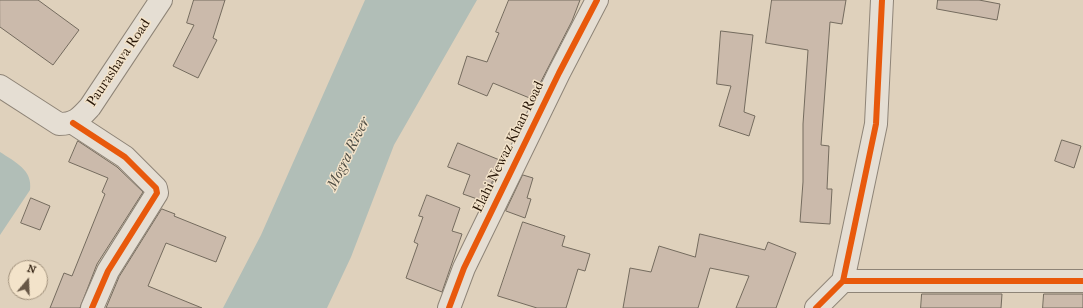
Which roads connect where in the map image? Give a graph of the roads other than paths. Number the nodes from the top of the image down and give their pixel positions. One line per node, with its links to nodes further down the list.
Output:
1 (161, 0): 5 (street, Paurashava Road)
2 (597, 0): 9 (street, Elahi Newaz Khan Road)
3 (882, 0): 6 (street)
4 (0, 86): 5 (street)
5 (73, 123): 8 (street)
6 (844, 281): 7 (street); 10 (street)
7 (1083, 281)
8 (92, 308)
9 (449, 308)
10 (816, 308)

